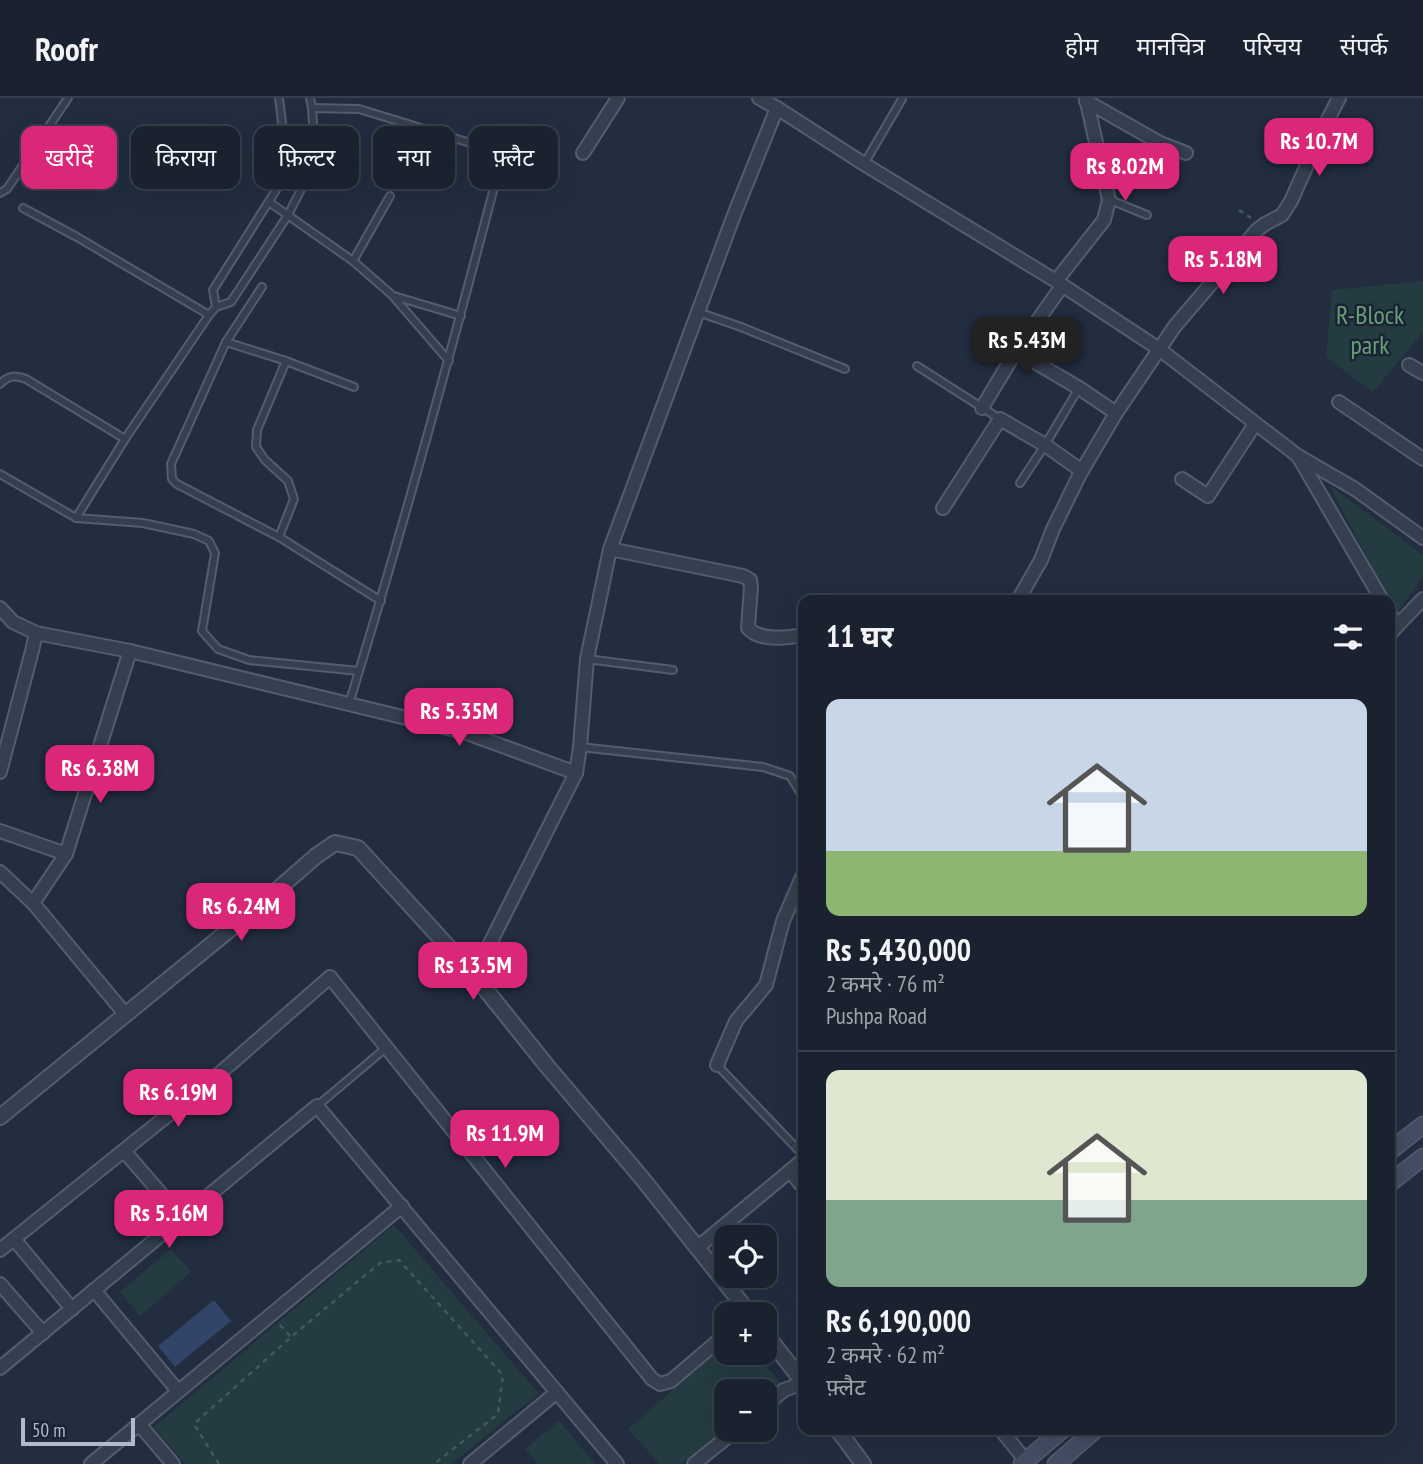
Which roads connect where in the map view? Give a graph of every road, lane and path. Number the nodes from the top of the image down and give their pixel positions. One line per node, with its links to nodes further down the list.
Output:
1 (68, 98): 14 (lane)
2 (279, 98): 17 (lane)
3 (310, 98): 9 (lane)
4 (618, 98): 11 (street)
5 (759, 98): 10 (street)
6 (1339, 98): 30 (street)
7 (902, 99): 13 (lane)
8 (1086, 100): 12 (street); 16 (street)
9 (312, 108): 19 (lane); 28 (lane)
10 (777, 108): 13 (street); 26 (street)
11 (583, 153)
12 (1186, 153)
13 (864, 164): 22 (street)
14 (0, 193)
15 (390, 196): 21 (lane)
16 (1109, 200): 20 (lane); 22 (street)
17 (269, 202): 19 (lane); 25 (lane)
18 (23, 208): 27 (lane)
19 (288, 215): 21 (lane); 25 (lane)
20 (1147, 215)
21 (353, 261): 24 (lane)
22 (1059, 283): 30 (street); 31 (street)
23 (262, 287): 29 (lane)
24 (392, 295): 28 (lane); 33 (lane)
25 (216, 307): 27 (lane)
26 (698, 312): 36 (lane); 58 (street)
27 (209, 315): 46 (lane)
28 (461, 316): 33 (lane)
29 (226, 342): 32 (lane); 56 (lane)
30 (1159, 349): 43 (street); 45 (street)
31 (1016, 351): 40 (street); 42 (street)
32 (286, 361): 39 (lane); 56 (lane)
33 (449, 361): 62 (lane)
34 (1409, 365): 37 (street)
35 (917, 366): 42 (lane)
36 (845, 369)
37 (1423, 373)
38 (0, 384): 46 (lane)
39 (355, 387)
40 (1079, 388): 43 (street); 47 (lane)
41 (1339, 402): 49 (street)
42 (982, 408): 44 (lane)
43 (1116, 413): 50 (street)
44 (1000, 419): 47 (street); 54 (street)
45 (1255, 424): 48 (street); 52 (street)
46 (125, 439): 55 (lane)
47 (1045, 445): 50 (street); 53 (lane)
48 (1298, 456): 57 (street); 60 (street)
49 (1423, 458)
50 (1082, 471): 59 (street)
51 (0, 474): 55 (lane)
52 (1182, 479)
53 (1020, 483)
54 (943, 508)
55 (76, 518): 70 (lane)
56 (279, 537): 62 (lane)
57 (1423, 538)
58 (610, 549): 66 (street); 68 (street)
59 (1021, 595)
60 (1379, 595)
61 (1423, 599): 64 (street)
62 (381, 601): 70 (lane)
63 (3, 614): 65 (street)
64 (1395, 628)
65 (36, 633): 67 (street); 73 (street)
66 (798, 635)
67 (130, 651): 71 (street); 77 (street)
68 (587, 659): 69 (lane); 72 (street)
69 (673, 670)
70 (359, 671): 71 (lane)
71 (349, 704): 74 (street)
72 (580, 747): 74 (street); 75 (lane)
73 (0, 772)
74 (576, 773): 81 (street)
75 (798, 789)
76 (0, 831): 77 (street)
77 (66, 854): 80 (street)
78 (0, 872): 80 (street)
79 (798, 886): 84 (street)
80 (33, 903): 82 (street)
81 (474, 975): 82 (street); 99 (street)
82 (126, 1015): 86 (street)
83 (387, 1047): 85 (lane); 90 (street); 106 (street)
84 (717, 1065): 89 (lane)
85 (317, 1106): 96 (street); 97 (street)
86 (0, 1117)
87 (1423, 1125): 88 (main road)
88 (1395, 1147)
89 (798, 1150)
90 (124, 1151): 97 (street); 98 (street)
91 (1423, 1157): 94 (main road)
92 (798, 1164): 93 (street)
93 (790, 1171): 95 (street); 99 (street)
94 (1395, 1180)
95 (798, 1181)
96 (402, 1206): 111 (street); 112 (street)
97 (182, 1218): 102 (street)
98 (14, 1239): 100 (street); 104 (street)
99 (697, 1248): 103 (street)
100 (0, 1250)
101 (0, 1284): 105 (street)
102 (94, 1290): 104 (street); 111 (street)
103 (740, 1302)
104 (72, 1309): 105 (street)
105 (43, 1333): 108 (street)
106 (714, 1345)
107 (777, 1349): 109 (street)
108 (0, 1368)
109 (798, 1376)
110 (798, 1385): 113 (street)
111 (178, 1391): 114 (street)
112 (557, 1392): 125 (street); 126 (street)
113 (777, 1396)
114 (139, 1424): 121 (street); 122 (street)
115 (842, 1435): 128 (street)
116 (1005, 1435): 120 (street)
117 (1056, 1435): 120 (main road)
118 (1089, 1435): 129 (main road)
119 (721, 1442): 127 (street)
120 (1025, 1462)
121 (90, 1464)
122 (173, 1464)
123 (219, 1464): 124 (path)
124 (434, 1464)
125 (470, 1464)
126 (617, 1464)
127 (694, 1464)
128 (863, 1464)
129 (1056, 1464)

